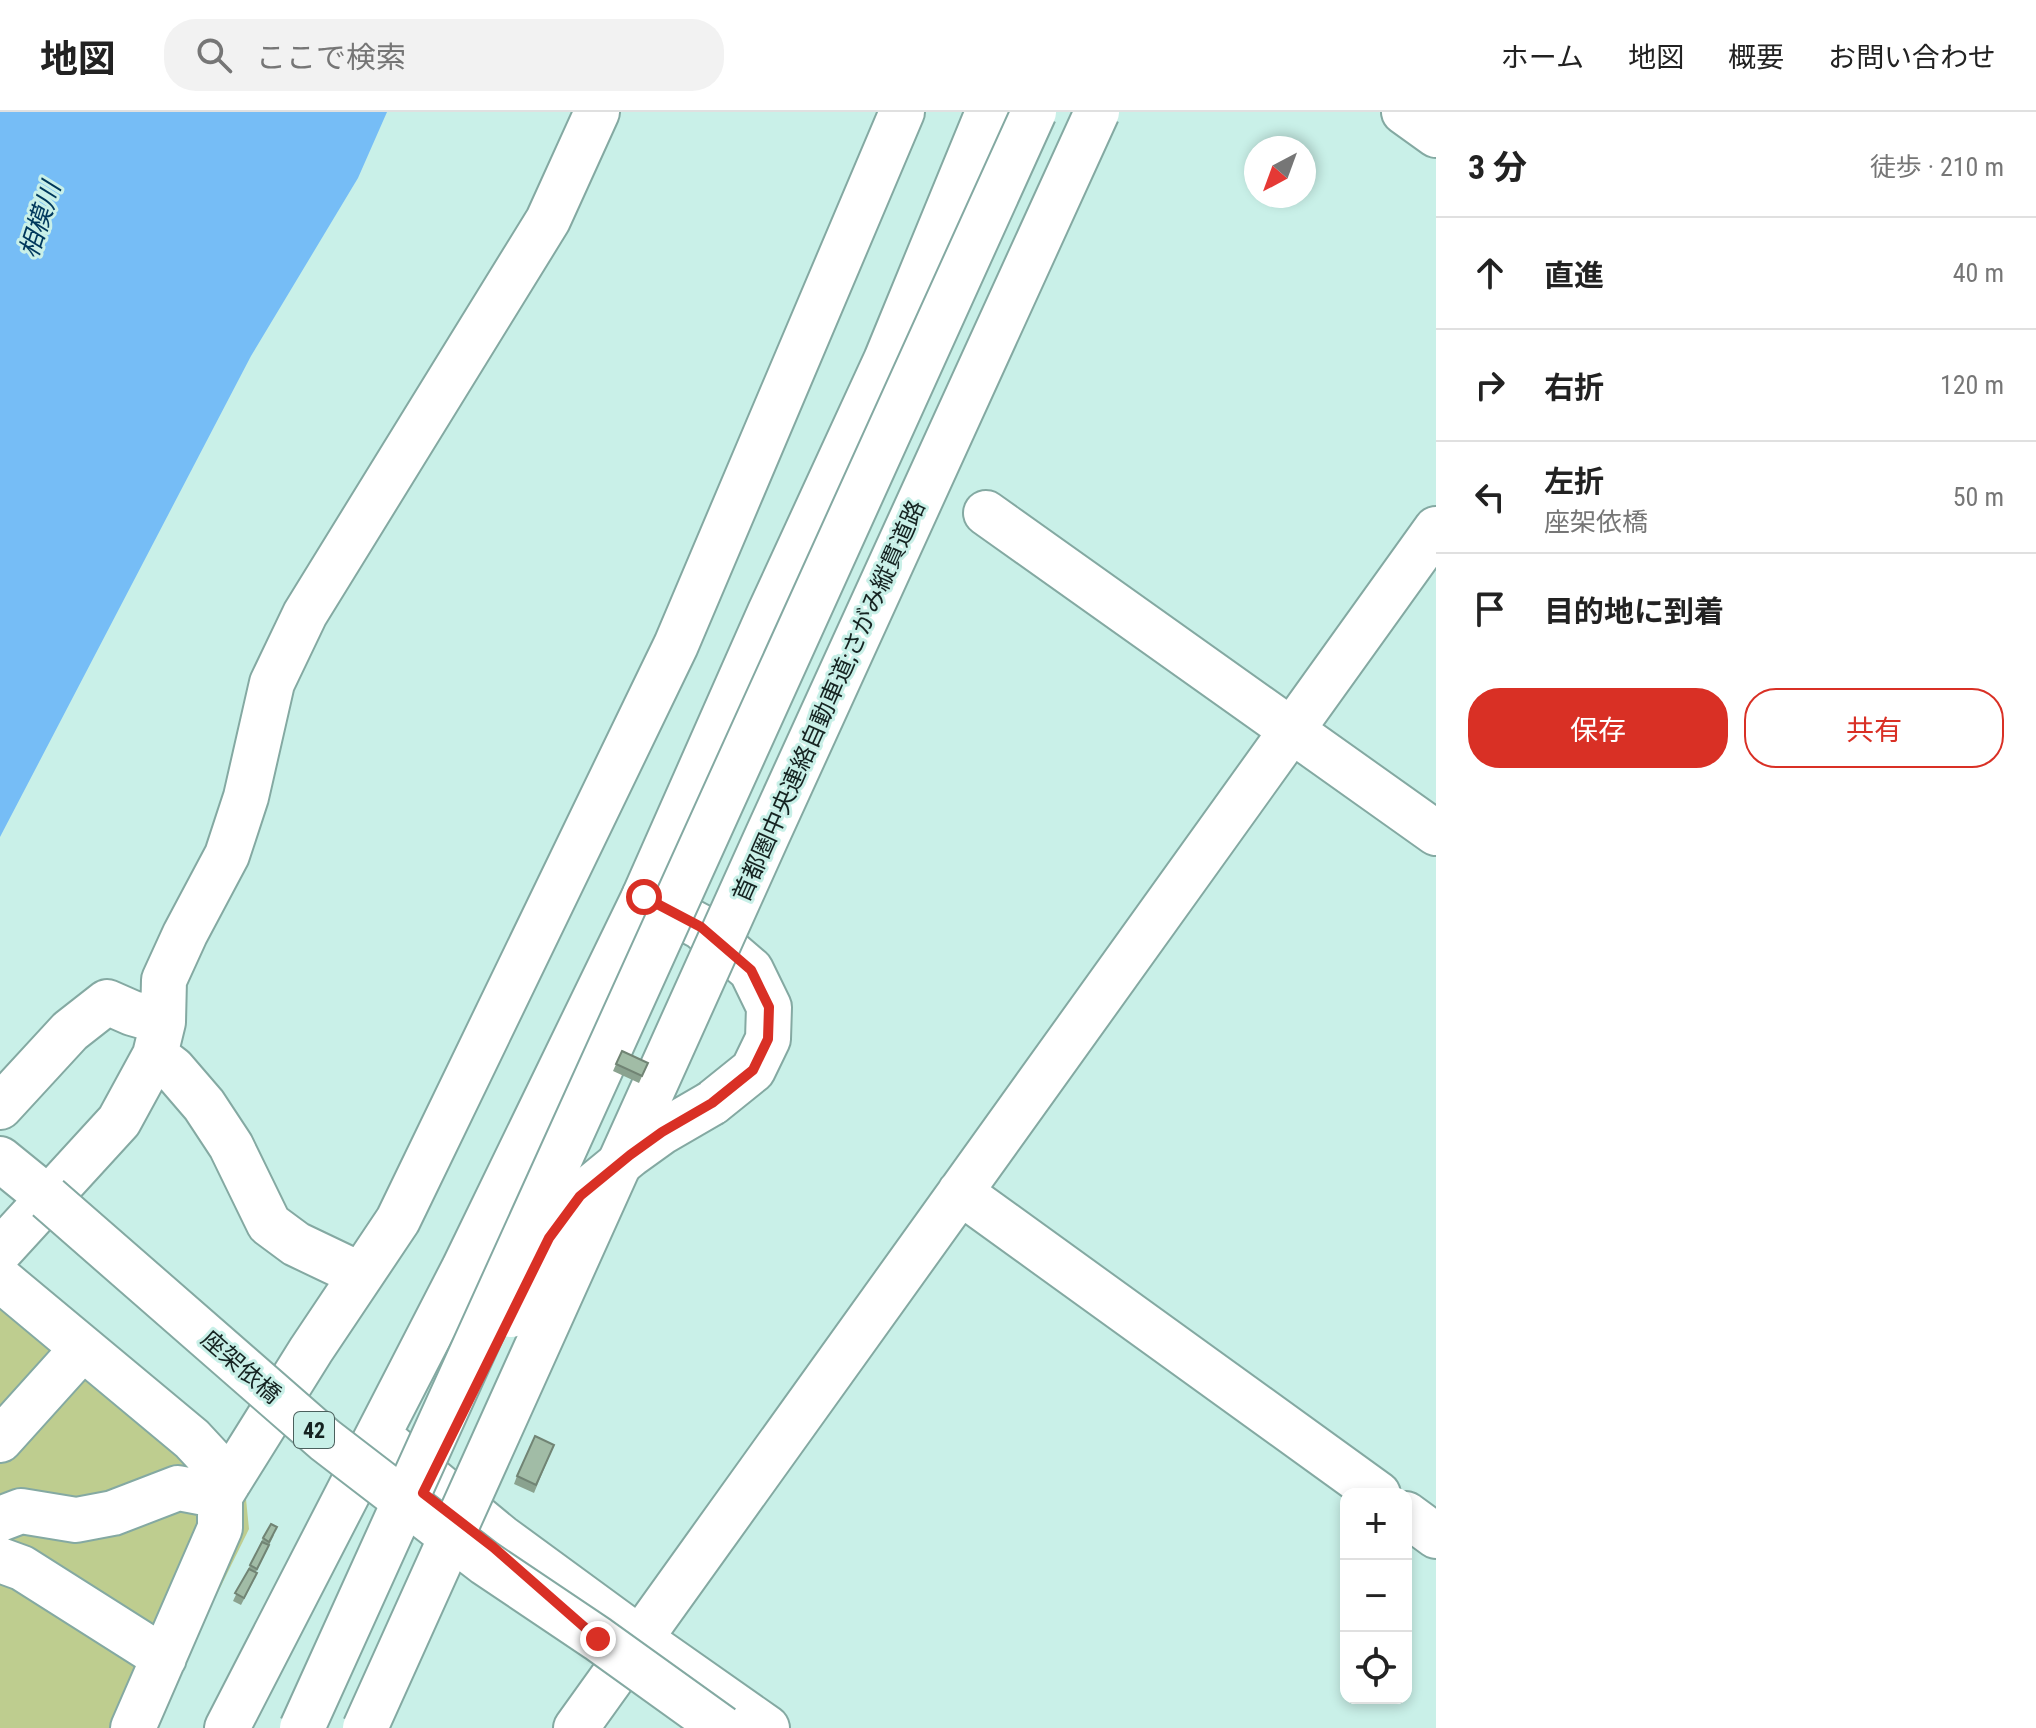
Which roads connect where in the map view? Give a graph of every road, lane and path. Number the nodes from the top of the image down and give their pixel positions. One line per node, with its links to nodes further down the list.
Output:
1 (597, 112): 13 (main road)
2 (902, 112): 18 (main road)
3 (988, 112): 12 (main road)
4 (1034, 112): 37 (main road, bridge)
5 (1097, 112): 39 (main road, 首都圏中央連絡自動車道;さがみ縦貫道路, bridge)
6 (1404, 112): 7 (main road)
7 (1436, 135)
8 (986, 513): 10 (main road)
9 (1436, 529): 10 (main road)
10 (1293, 731): 11 (main road); 16 (main road)
11 (1436, 833)
12 (644, 897): 21 (main road); 26 (main road, bridge)
13 (159, 1039): 14 (main road); 17 (main road); 18 (main road)
14 (0, 1107)
15 (0, 1159): 26 (main road, 座架依橋 / 42, bridge)
16 (960, 1192): 25 (main road); 33 (main road)
17 (0, 1251)
18 (361, 1275): 24 (main road)
19 (0, 1279): 20 (main road)
20 (83, 1348): 22 (main road); 24 (main road)
21 (378, 1435): 23 (main road); 33 (main road)
22 (0, 1440)
23 (356, 1476): 33 (main road); 36 (main road)
24 (225, 1488): 28 (main road); 34 (main road)
25 (1370, 1488)
26 (418, 1500): 33 (main road, 座架依橋 / 42, bridge); 38 (main road)
27 (1412, 1518): 30 (main road)
28 (0, 1519)
29 (0, 1526): 31 (main road)
30 (1436, 1536)
31 (0, 1538)
32 (0, 1560): 34 (main road)
33 (618, 1649): 40 (main road); 41 (main road); 42 (main road, 座架依橋 / 42, bridge); 43 (main road)
34 (164, 1658): 35 (main road)
35 (133, 1728)
36 (227, 1728)
37 (302, 1728)
38 (317, 1728)
39 (365, 1728)
40 (576, 1728)
41 (698, 1728)
42 (722, 1728)
43 (767, 1728)

